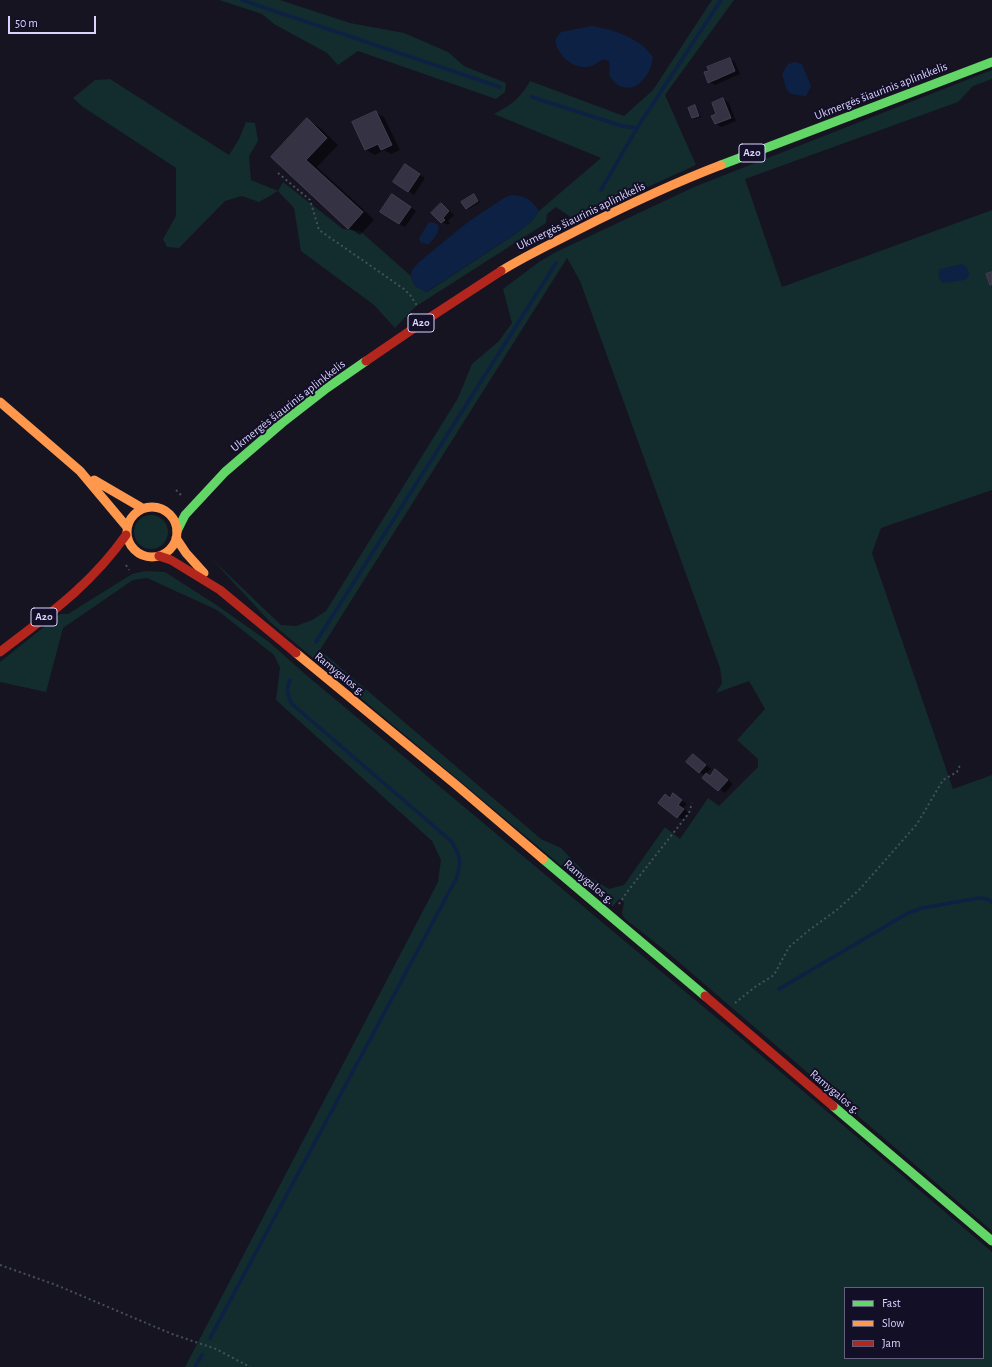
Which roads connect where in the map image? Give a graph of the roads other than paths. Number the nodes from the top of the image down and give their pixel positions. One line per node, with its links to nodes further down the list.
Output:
1 (992, 62): 4 (main road, Ukmergės šiaurinis aplinkkelis / A20)
2 (0, 402): 3 (main road)
3 (80, 470): 7 (main road); 9 (main road)
4 (225, 472): 5 (main road, Ukmergės šiaurinis aplinkkelis / A20); 10 (main road, Ukmergės šiaurinis aplinkkelis / A20)
5 (198, 488)
6 (174, 503): 8 (main road)
7 (142, 508): 8 (main road); 9 (main road, A20)
8 (162, 509): 10 (main road)
9 (126, 531): 11 (main road); 15 (main road, A20)
10 (177, 534): 12 (main road, A20); 16 (main road)
11 (142, 556): 12 (main road); 13 (main road)
12 (159, 556): 16 (main road, Ramygalos g.)
13 (130, 564)
14 (112, 568): 15 (main road, A20)
15 (88, 581): 17 (main road, A20)
16 (220, 590): 18 (main road, Ramygalos g.)
17 (0, 652)
18 (992, 1241)

